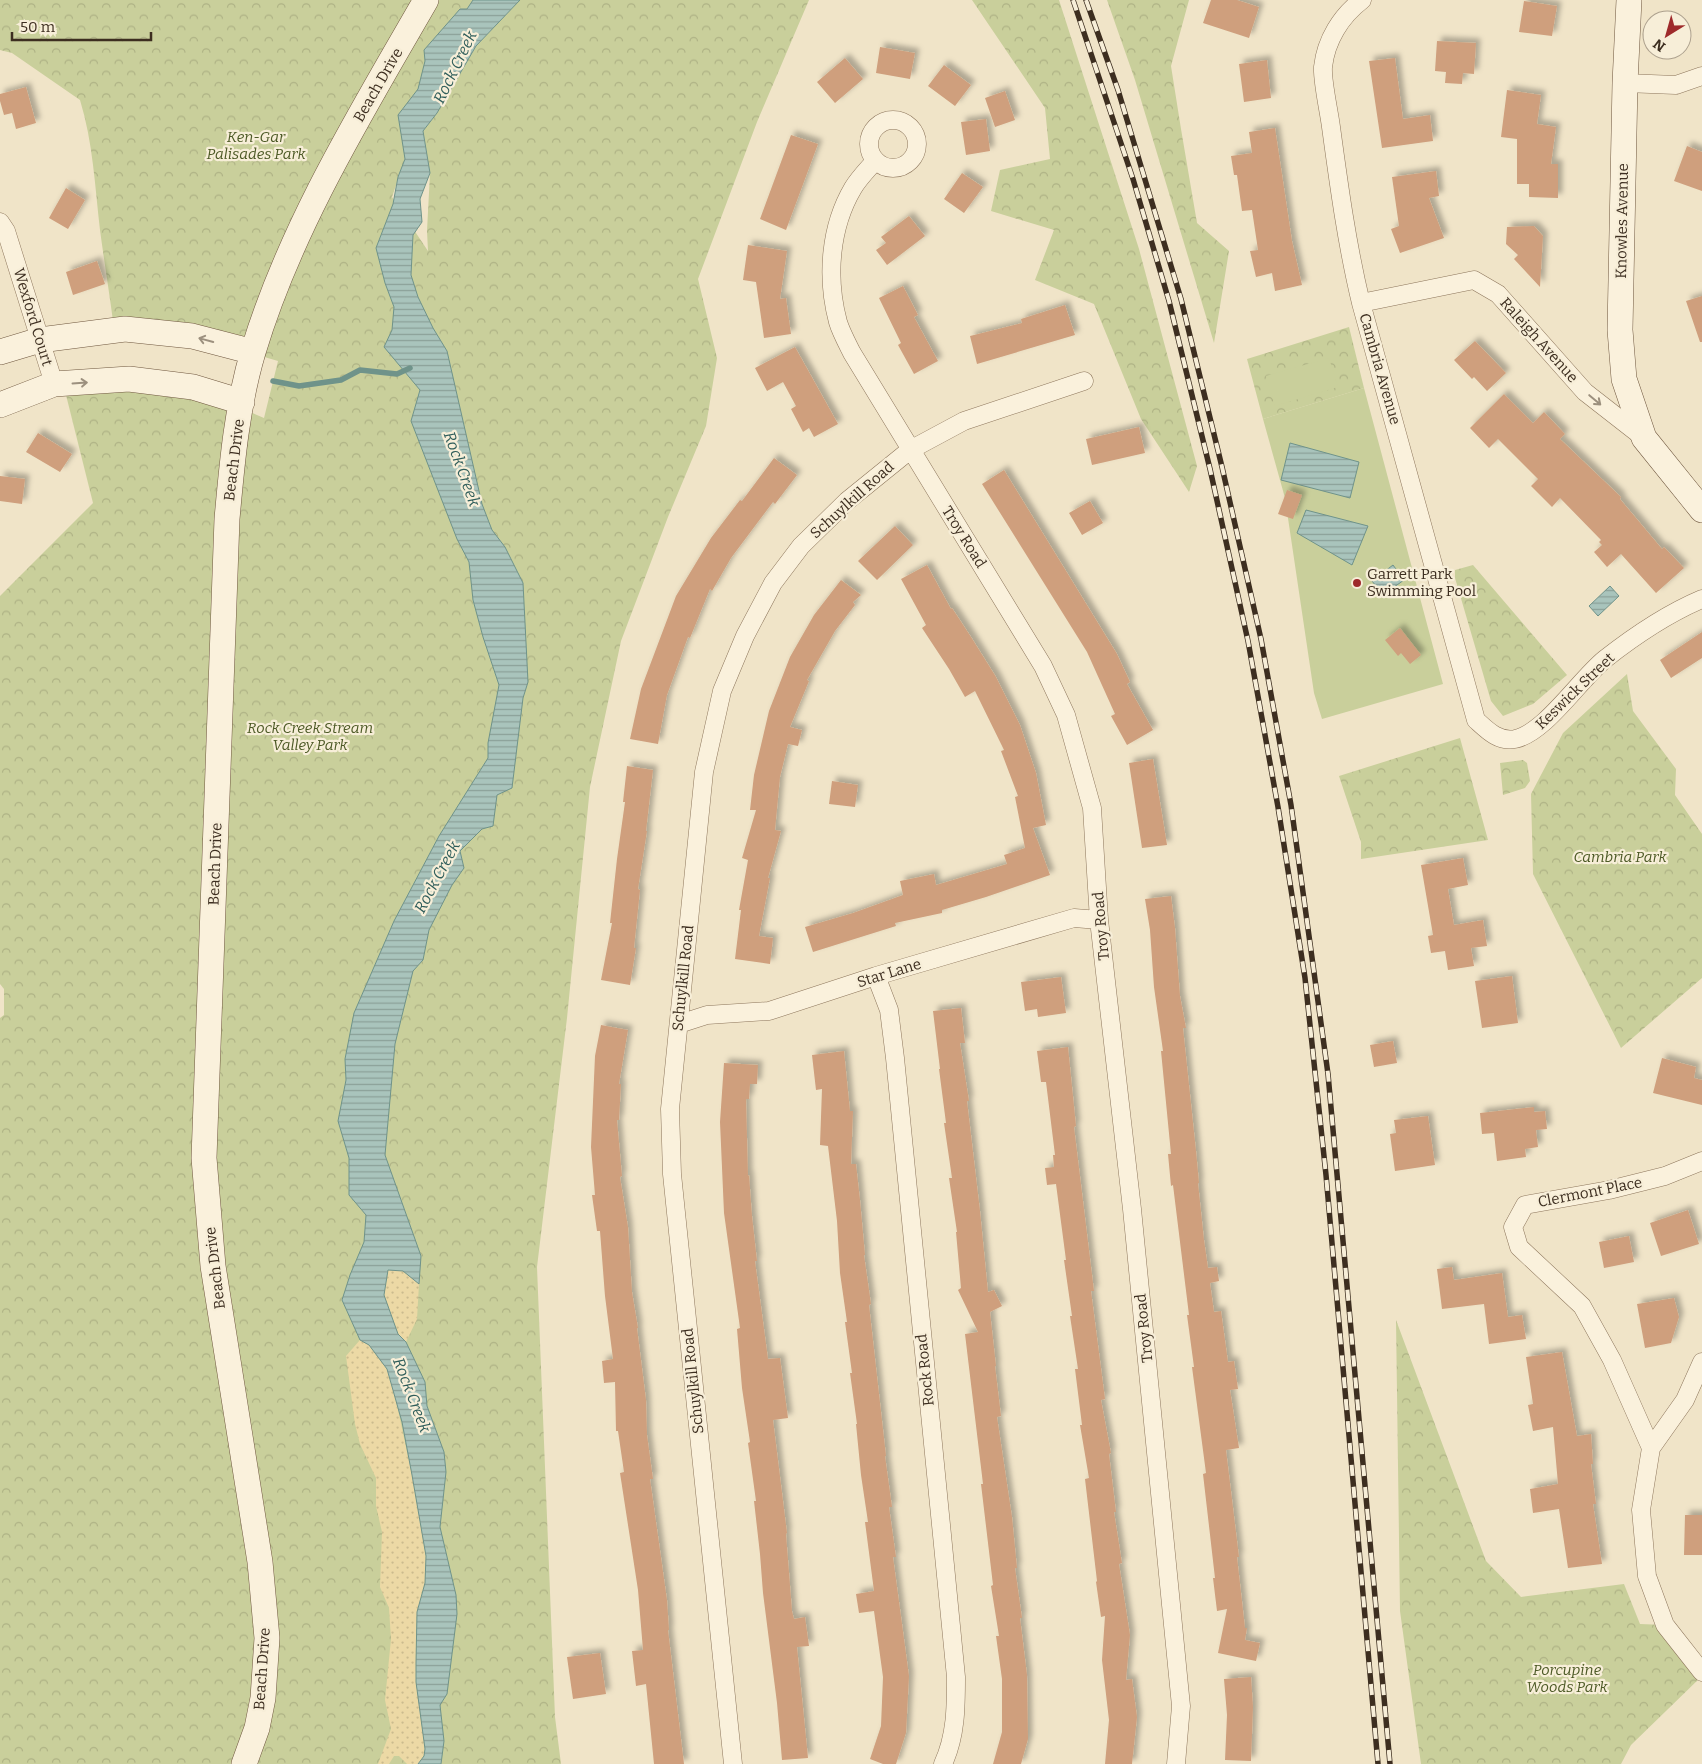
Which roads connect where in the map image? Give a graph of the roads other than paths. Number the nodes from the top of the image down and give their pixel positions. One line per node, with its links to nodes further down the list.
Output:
1 (426, 0): 11 (street, Beach Drive)
2 (1362, 0): 8 (street, Cambria Avenue)
3 (1629, 0): 5 (street, Knowles Avenue)
4 (1702, 76): 5 (street)
5 (1625, 83): 16 (street, Knowles Avenue)
6 (875, 161): 17 (street, Troy Road)
7 (0, 222): 9 (street, Wexford Court)
8 (1361, 303): 16 (street, Raleigh Avenue, one-way to 16); 20 (street, Cambria Avenue)
9 (40, 340): 10 (street); 11 (street, one-way to 9); 13 (street, Wexford Court)
10 (0, 352)
11 (253, 352): 14 (street, Beach Drive)
12 (1084, 381): 17 (street, Schuylkill Road)
13 (54, 384): 14 (street, one-way to 14); 15 (street)
14 (242, 402): 28 (street, Beach Drive)
15 (0, 404)
16 (1644, 438): 18 (street)
17 (910, 450): 21 (street, Troy Road); 23 (street, Schuylkill Road)
18 (1702, 510)
19 (1702, 599): 20 (street, Keswick Street)
20 (1494, 737)
21 (1099, 920): 22 (street, Star Lane); 31 (street, Troy Road)
22 (876, 976): 23 (street, Star Lane); 30 (street, Rock Road)
23 (679, 1024): 29 (street, Schuylkill Road)
24 (1702, 1161): 26 (street, Clermont Place)
25 (1702, 1362): 26 (street)
26 (1651, 1448): 27 (street)
27 (1702, 1672)
28 (244, 1764)
29 (732, 1764)
30 (943, 1764)
31 (1176, 1764)

